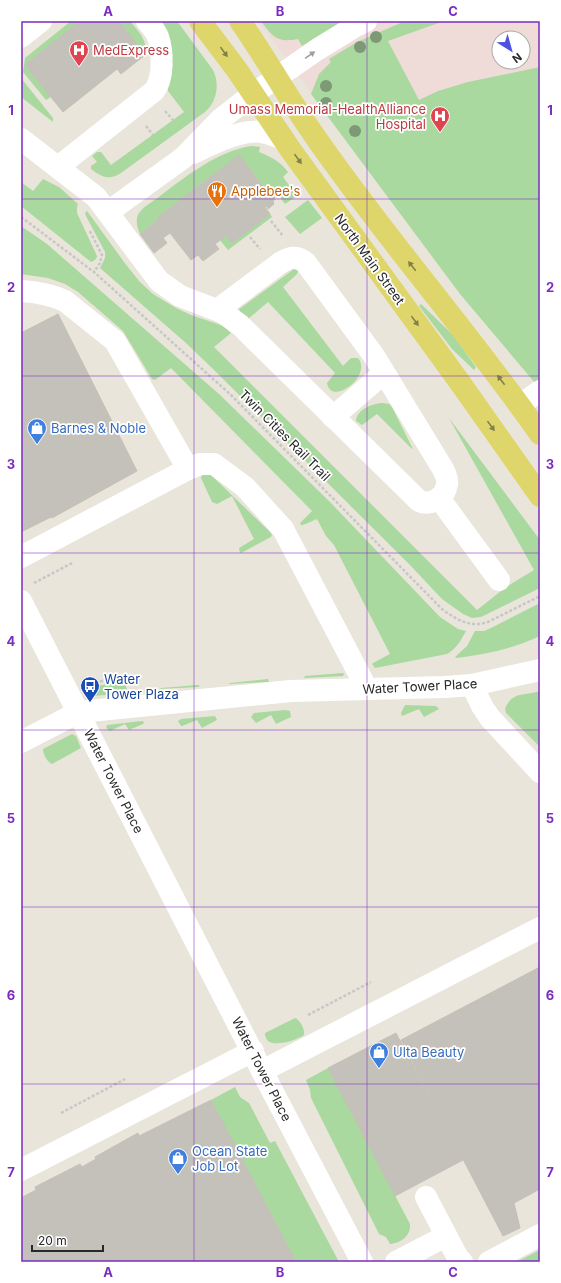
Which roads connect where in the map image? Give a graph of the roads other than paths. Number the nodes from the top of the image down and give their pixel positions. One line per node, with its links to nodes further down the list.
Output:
1 (41, 21): 6 (lane)
2 (147, 21): 12 (lane)
3 (200, 21): 8 (main road, North Main Street, one-way to 8)
4 (240, 21): 7 (main road)
5 (366, 21): 7 (lane, one-way to 5)
6 (21, 37)
7 (278, 78): 8 (lane); 18 (main road, one-way to 7)
8 (253, 94): 9 (main road, North Main Street); 11 (lane)
9 (283, 139): 11 (lane); 22 (main road, North Main Street, one-way to 22)
10 (21, 140): 12 (lane)
11 (183, 158): 13 (lane)
12 (58, 167): 13 (lane)
13 (108, 212): 15 (lane)
14 (21, 291): 21 (lane)
15 (218, 310): 16 (lane); 19 (lane)
16 (384, 373): 19 (lane); 23 (lane)
17 (540, 391): 18 (lane)
18 (520, 406): 20 (main road)
19 (333, 417): 23 (lane)
20 (540, 434)
21 (188, 469): 24 (lane); 29 (lane)
22 (540, 496)
23 (439, 498): 25 (lane)
24 (21, 556)
25 (499, 580)
26 (24, 594): 30 (lane)
27 (540, 670): 28 (lane, Water Tower Place)
28 (472, 685): 29 (lane, Water Tower Place); 32 (lane)
29 (367, 689): 30 (lane, Water Tower Place)
30 (79, 712): 31 (lane); 34 (lane, Water Tower Place)
31 (21, 742)
32 (540, 772)
33 (540, 928): 35 (lane)
34 (253, 1051): 35 (lane, Water Tower Place); 36 (lane)
35 (262, 1071): 40 (lane, Water Tower Place)
36 (21, 1170)
37 (426, 1197): 39 (lane)
38 (540, 1235): 43 (lane)
39 (446, 1236): 41 (lane); 42 (lane)
40 (362, 1262)
41 (396, 1262)
42 (462, 1262)
43 (489, 1262)

